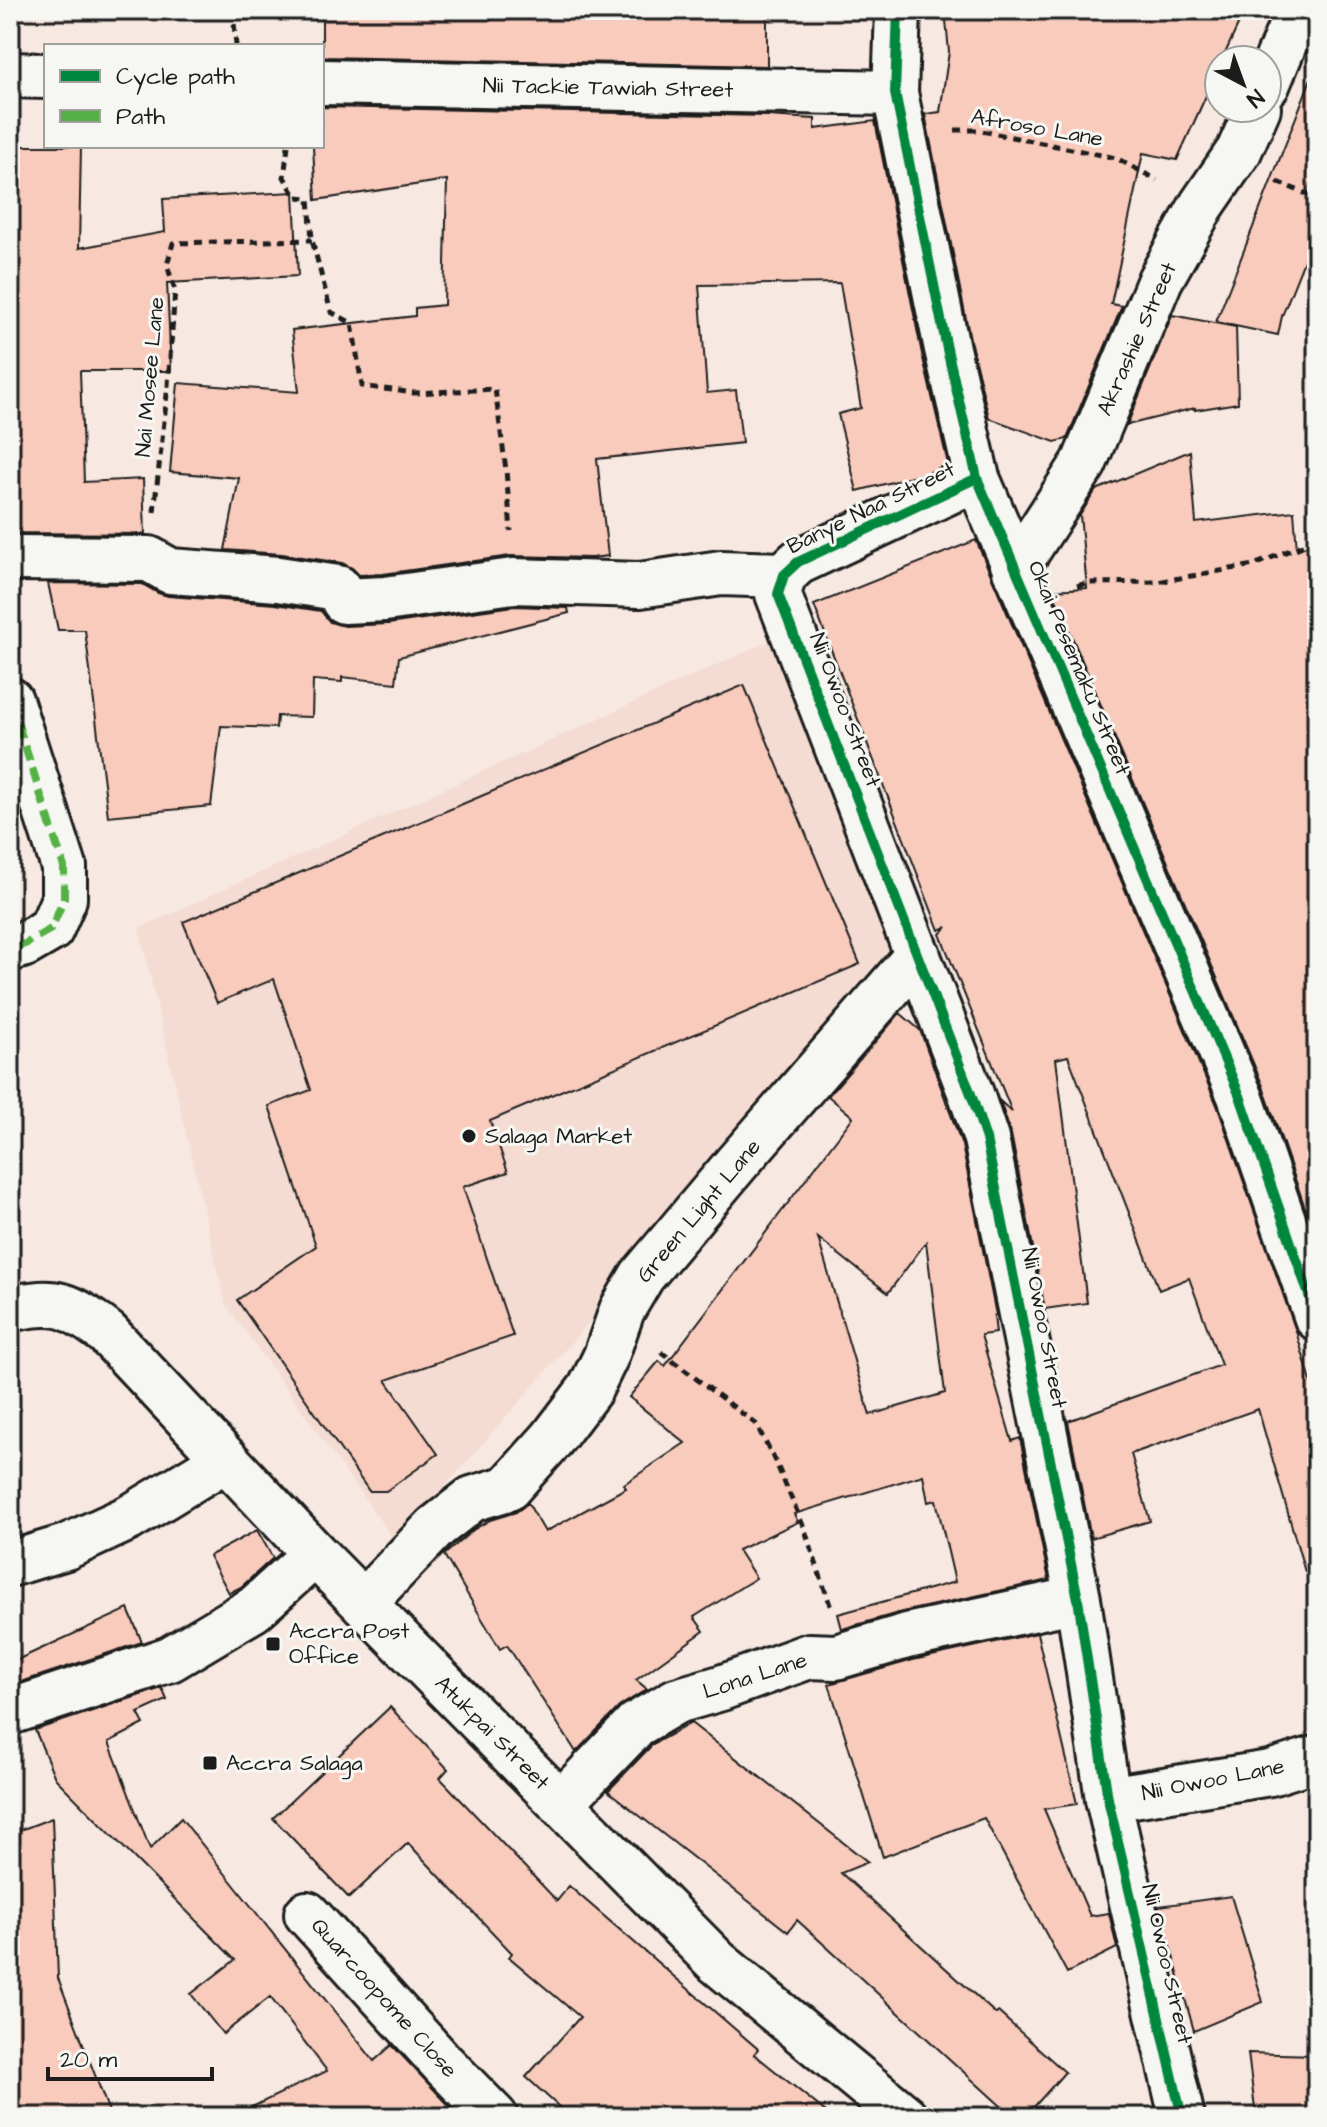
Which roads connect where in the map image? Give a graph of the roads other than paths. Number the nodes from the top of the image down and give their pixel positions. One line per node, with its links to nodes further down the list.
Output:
1 (898, 10): 7 (street, Okai Pesemaku Street)
2 (1298, 10): 3 (street)
3 (1283, 46)
4 (10, 75): 5 (street)
5 (44, 76)
6 (324, 82): 7 (street, Nii Tackie Tawiah Street)
7 (898, 112): 9 (street, Okai Pesemaku Street)
8 (1251, 124): 12 (street, Akrashie Street)
9 (977, 478): 11 (street, Banye Naa Street); 12 (street, Okai Pesemaku Street)
10 (10, 558): 11 (street, Banye Naa Street)
11 (784, 575): 15 (street, Nii Owoo Street)
12 (1022, 586): 17 (street, Okai Pesemaku Street)
13 (10, 700): 14 (street)
14 (10, 949)
15 (918, 955): 21 (street, Nii Owoo Street); 22 (street, Green Light Lane)
16 (10, 1309): 18 (street, Atukpai Street)
17 (1317, 1318)
18 (226, 1459): 19 (street, Atukpai Street); 20 (street)
19 (315, 1554): 22 (street, Atukpai Street); 23 (street)
20 (10, 1564)
21 (1078, 1599): 25 (street, Nii Owoo Street); 26 (street, Lona Lane)
22 (363, 1603): 26 (street, Atukpai Street)
23 (10, 1712)
24 (1317, 1758): 25 (street, Nii Owoo Lane)
25 (1108, 1799): 30 (street, Nii Owoo Street)
26 (561, 1803): 29 (street, Atukpai Street)
27 (307, 1914): 28 (street, Quarcoopome Close)
28 (495, 2117)
29 (905, 2117)
30 (1182, 2117)

